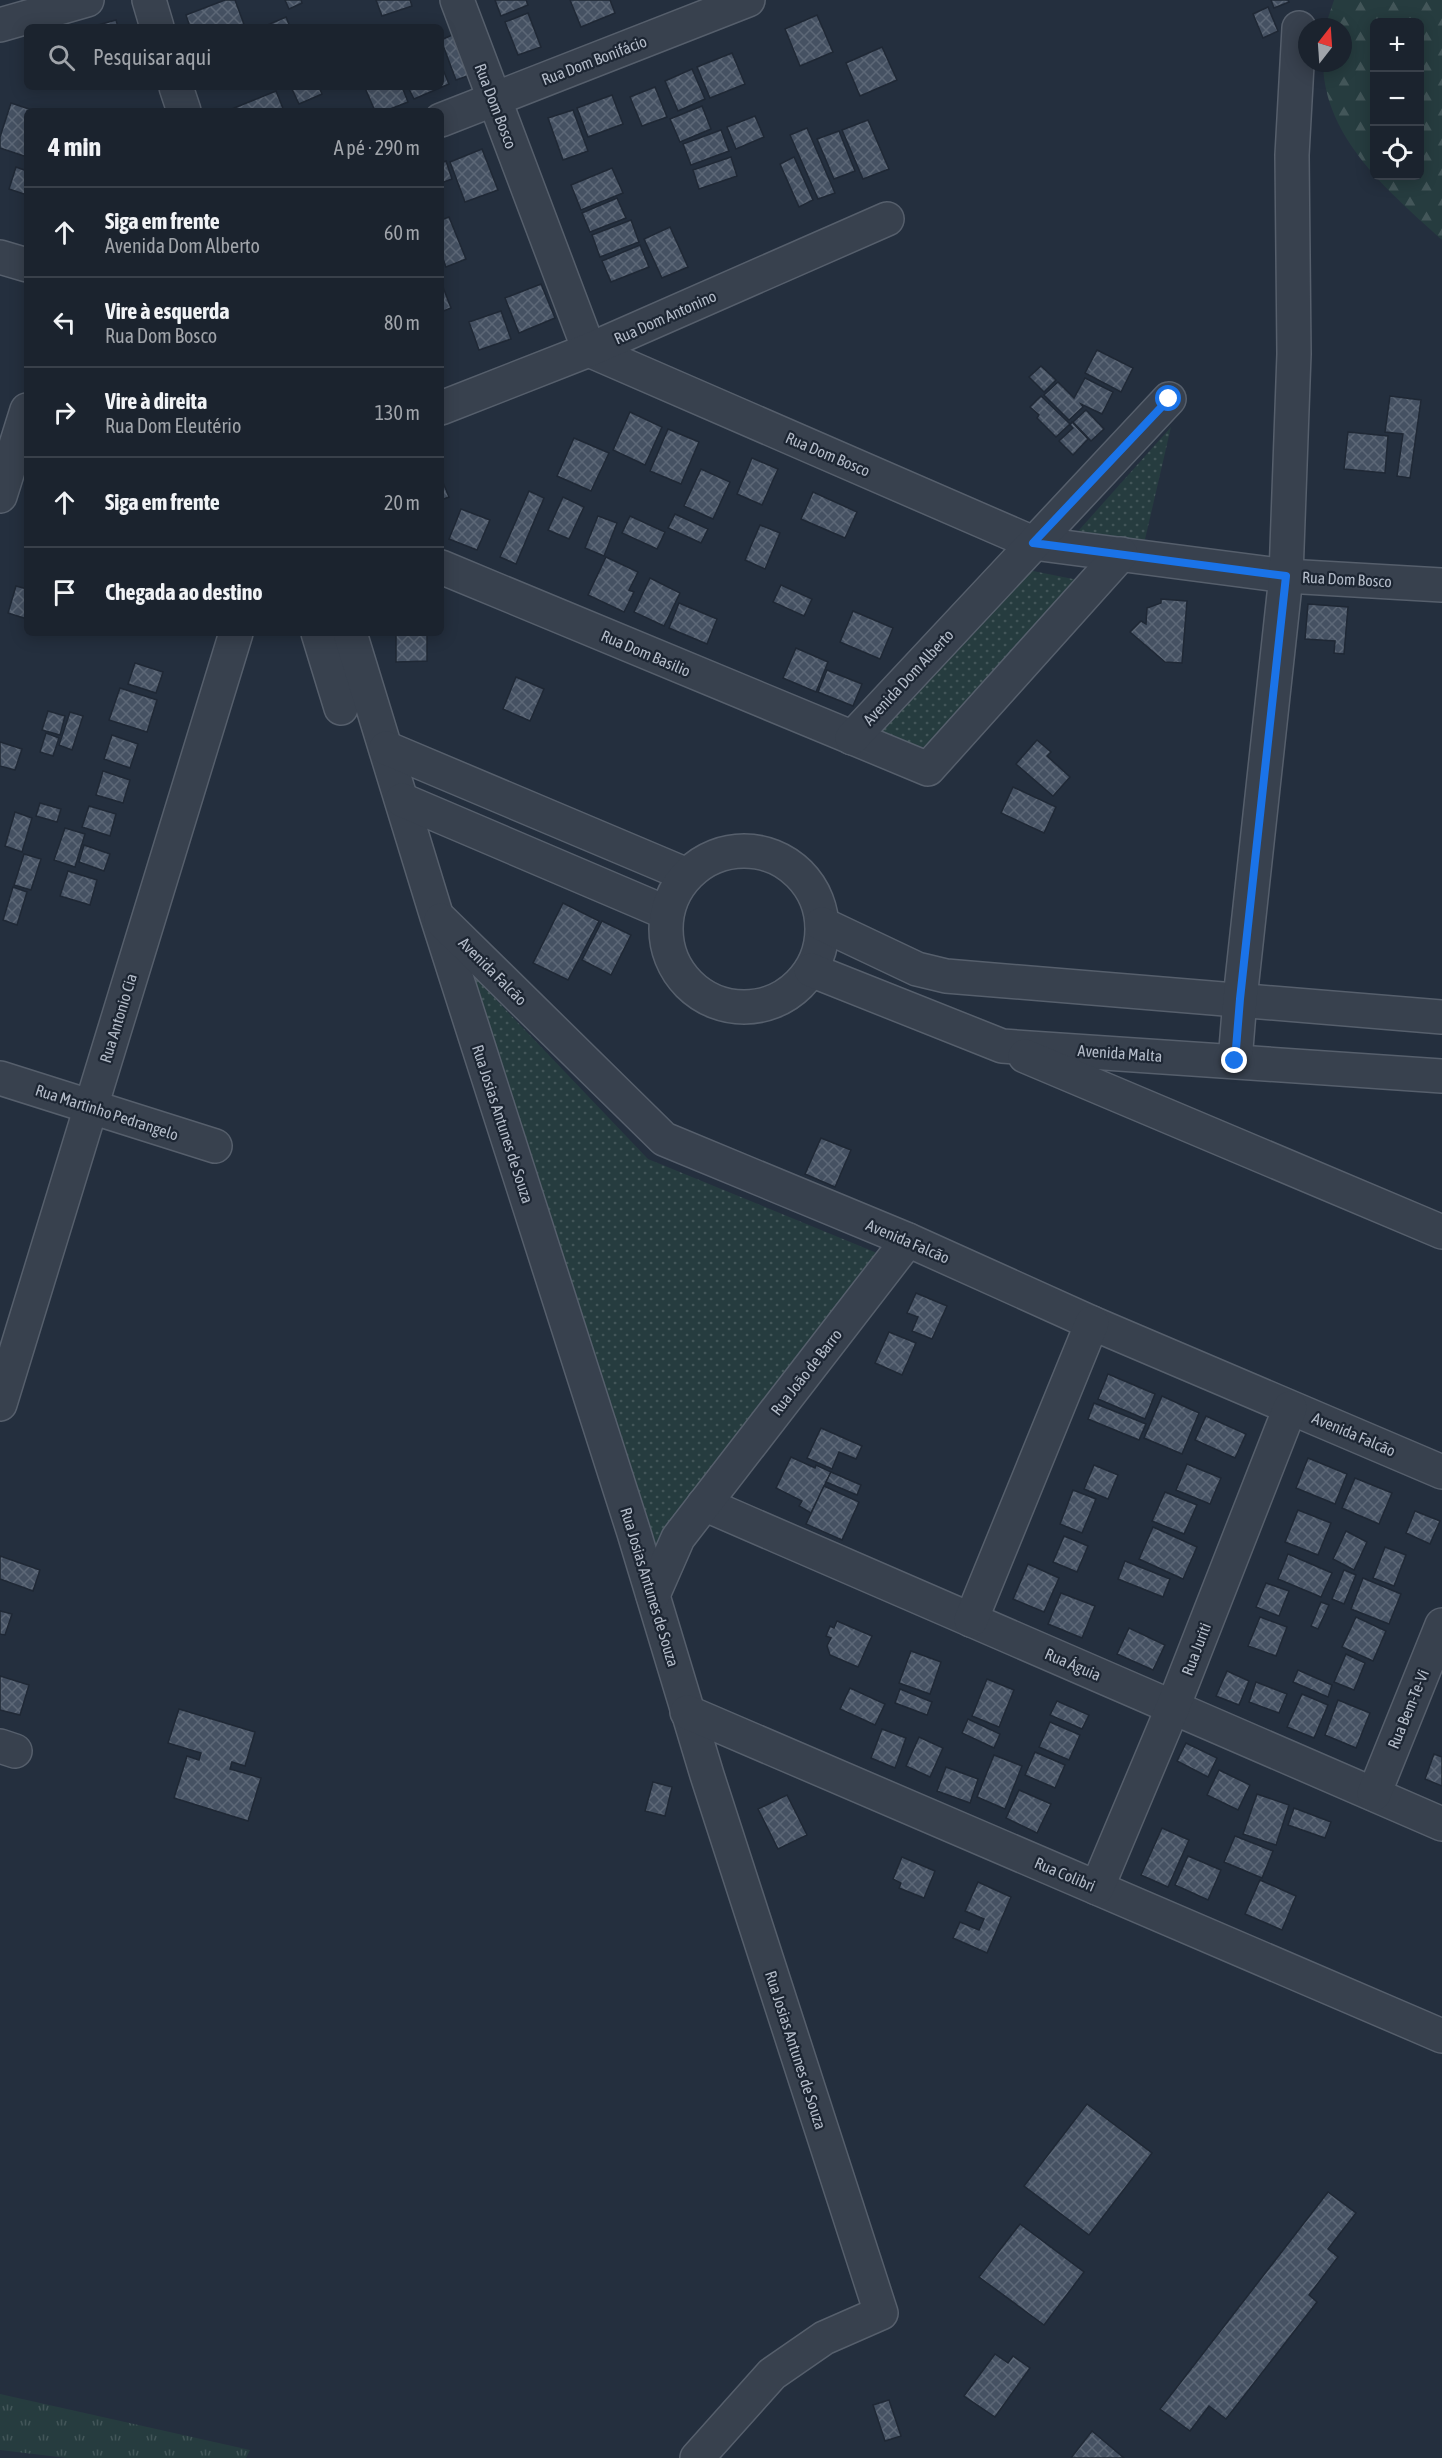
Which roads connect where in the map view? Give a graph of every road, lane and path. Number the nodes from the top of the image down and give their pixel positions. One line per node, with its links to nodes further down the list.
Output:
1 (87, 0): 6 (street)
2 (149, 0): 5 (street)
3 (457, 0): 9 (street, Rua Dom Bosco)
4 (748, 0): 9 (street, Rua Dom Bonifácio)
5 (156, 24)
6 (0, 25)
7 (1298, 46): 23 (street)
8 (177, 90): 10 (street)
9 (494, 99): 11 (street, Rua Dom Bonifácio); 15 (street, Rua Dom Bosco)
10 (183, 108)
11 (444, 119)
12 (887, 219): 15 (street, Rua Dom Antonino)
13 (0, 257): 14 (street)
14 (24, 264)
15 (589, 350): 17 (street, Rua Dom Antonino); 20 (street, Rua Dom Bosco)
16 (1169, 399): 20 (street, Avenida Dom Alberto)
17 (444, 407)
18 (24, 420): 19 (street)
19 (0, 496)
20 (1033, 543): 21 (street, Rua Dom Bosco); 29 (street, Avenida Dom Alberto)
21 (1121, 554): 23 (street, Rua Dom Bosco); 29 (street, Avenida Dom Alberto)
22 (444, 568): 29 (street, Rua Dom Basilio)
23 (1286, 576): 24 (street, Rua Dom Bosco); 37 (street)
24 (1442, 585)
25 (235, 636): 43 (street, Rua Antonio Cia)
26 (319, 636): 28 (street)
27 (351, 636): 30 (street, Rua Josias Antunes de Souza)
28 (342, 708)
29 (852, 738)
30 (386, 748): 31 (street, Rua Josias Antunes de Souza); 32 (street)
31 (402, 800): 33 (street); 34 (street, Rua Josias Antunes de Souza)
32 (687, 875): 33 (street); 35 (street)
33 (667, 913): 36 (street)
34 (437, 917): 46 (street, Avenida Falcão); 52 (street, Rua Josias Antunes de Souza)
35 (822, 924): 36 (street); 37 (street)
36 (811, 970): 39 (street, Avenida Malta)
37 (1240, 999): 38 (street); 40 (street)
38 (1442, 1017)
39 (1002, 1046): 40 (street, Avenida Malta); 45 (street)
40 (1235, 1061): 41 (street, Avenida Malta)
41 (1442, 1076)
42 (0, 1078): 43 (street, Rua Martinho Pedrangelo)
43 (91, 1106): 44 (street, Rua Martinho Pedrangelo); 48 (street, Rua Antonio Cia)
44 (215, 1146)
45 (1442, 1232)
46 (908, 1240): 47 (street, Avenida Falcão); 51 (street, Rua João de Barro)
47 (1092, 1323): 49 (street, Avenida Falcão); 53 (street)
48 (0, 1404)
49 (1290, 1408): 50 (street, Avenida Falcão); 55 (street, Rua Juriti)
50 (1442, 1472)
51 (704, 1504): 52 (street, Rua João de Barro); 53 (street, Rua Águia)
52 (653, 1595): 56 (street, Rua Josias Antunes de Souza)
53 (971, 1620): 55 (street, Rua Águia)
54 (1442, 1624): 57 (street, Rua Bem-Te-Vi)
55 (1173, 1707): 57 (street, Rua Águia); 59 (street, Rua Juriti)
56 (687, 1712): 59 (street, Rua Colibri); 61 (street, Rua Josias Antunes de Souza)
57 (1374, 1794): 58 (street, Rua Águia)
58 (1442, 1824)
59 (1097, 1888): 60 (street, Rua Colibri)
60 (1442, 2036)
61 (697, 2458)

